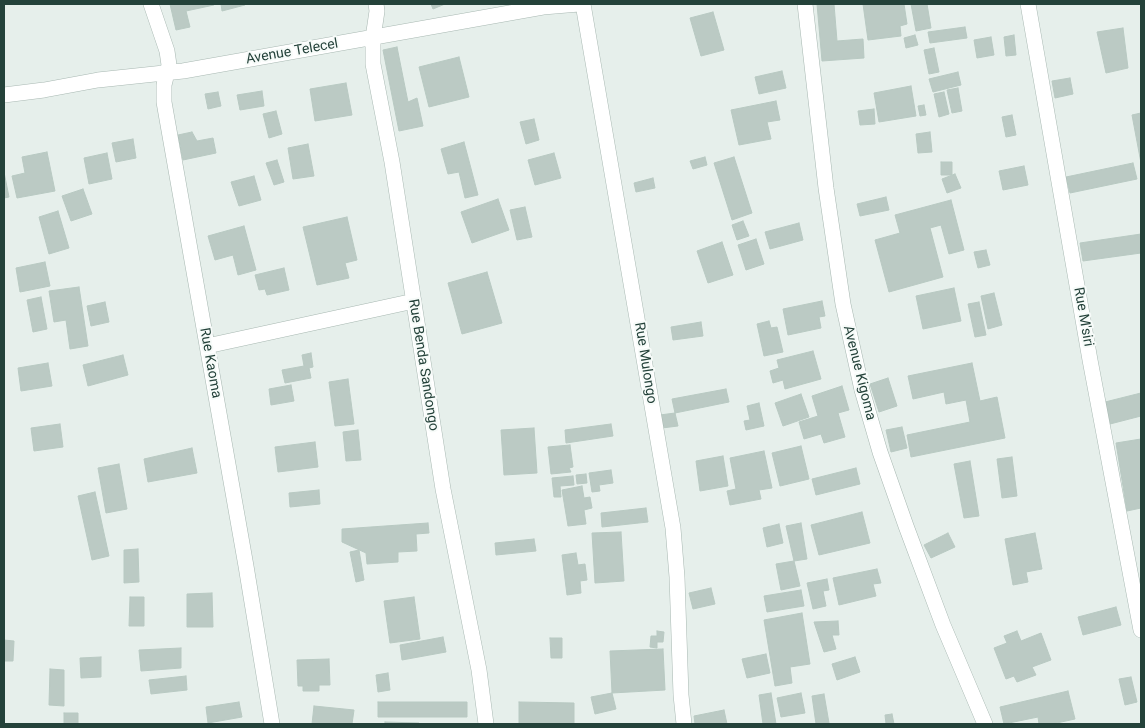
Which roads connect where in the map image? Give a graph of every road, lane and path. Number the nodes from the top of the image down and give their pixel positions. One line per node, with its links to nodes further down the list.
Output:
1 (151, 4): 8 (street, Rue Kaoma)
2 (376, 4): 7 (street, Rue Benda Sandongo)
3 (579, 4): 7 (street, Avenue Telecel)
4 (583, 4): 15 (street, Rue Mulongo)
5 (806, 4): 16 (street, Avenue Kigoma)
6 (1028, 4): 12 (street, Rue M'siri)
7 (374, 38): 8 (street, Avenue Telecel); 10 (street, Rue Benda Sandongo)
8 (168, 73): 9 (street, Avenue Telecel); 11 (street, Rue Kaoma)
9 (4, 95)
10 (414, 301): 11 (street); 14 (street, Rue Benda Sandongo)
11 (207, 346): 13 (street, Rue Kaoma)
12 (1141, 630)
13 (272, 724)
14 (486, 724)
15 (684, 724)
16 (985, 724)

